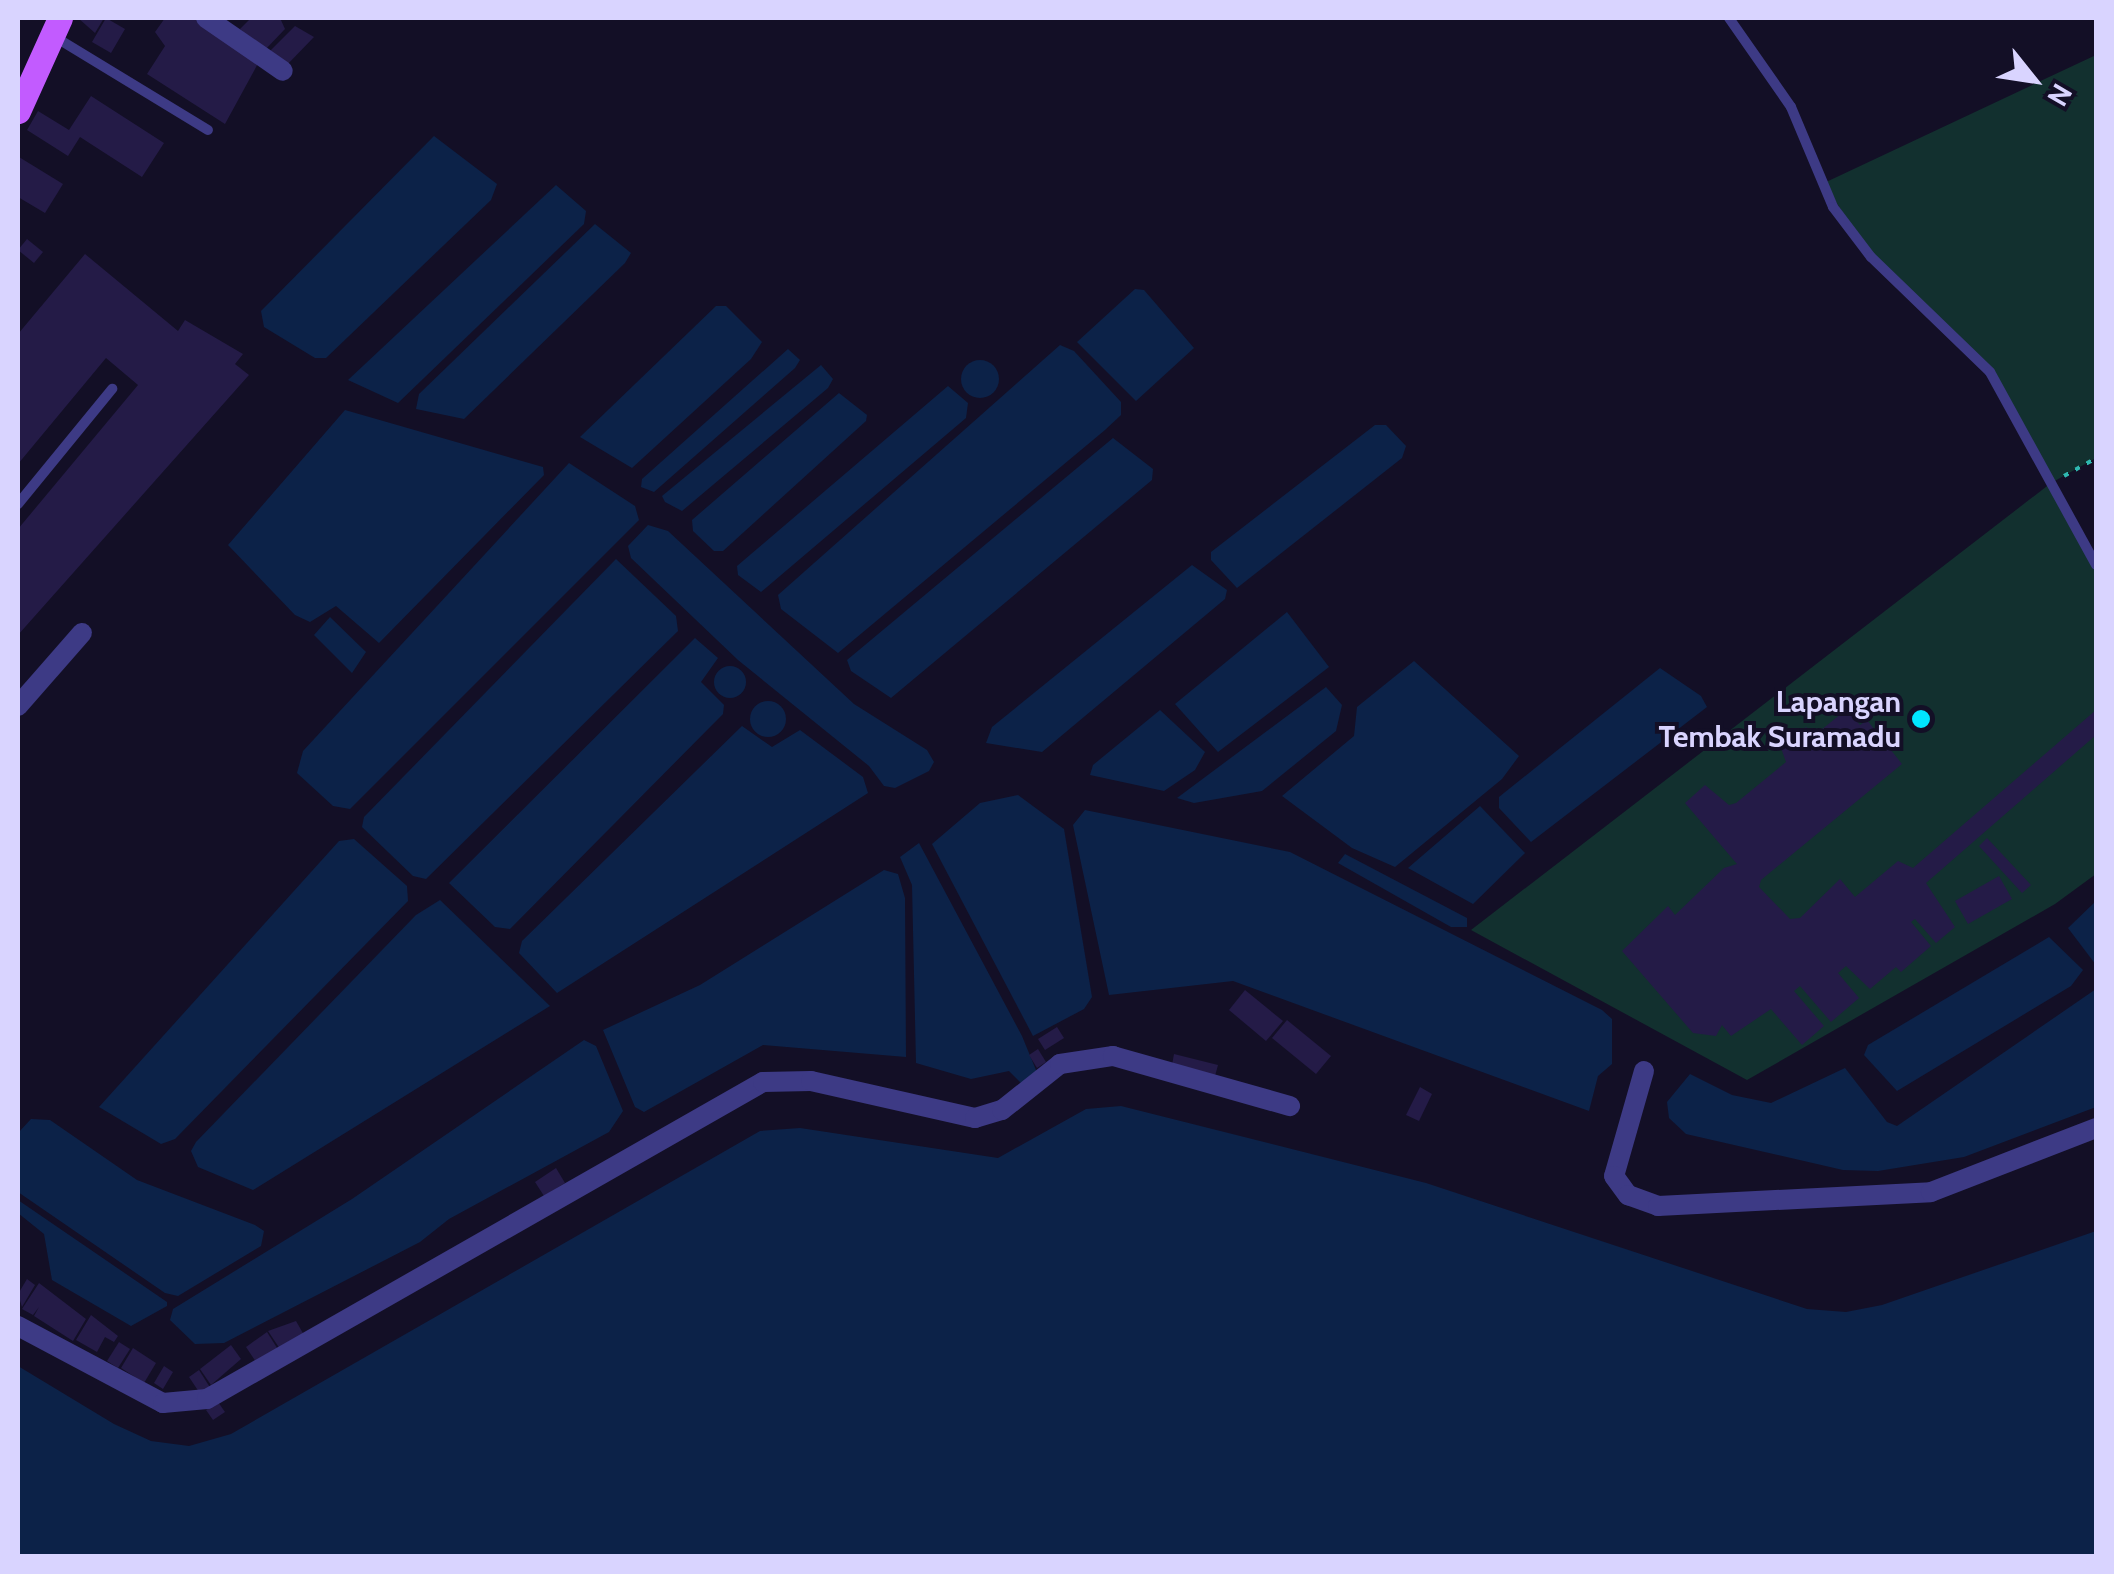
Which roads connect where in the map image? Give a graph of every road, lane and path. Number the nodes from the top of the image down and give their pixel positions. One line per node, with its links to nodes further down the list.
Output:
1 (206, 18): 4 (street)
2 (1728, 18): 9 (lane)
3 (52, 24): 5 (main road); 6 (lane)
4 (284, 71)
5 (18, 111)
6 (208, 130)
7 (112, 390): 10 (lane)
8 (2096, 458): 9 (path)
9 (2051, 483): 11 (lane)
10 (18, 504)
11 (2096, 564)
12 (82, 633): 13 (street)
13 (18, 706)
14 (1644, 1071): 16 (street)
15 (1290, 1106): 17 (street)
16 (2096, 1128)
17 (18, 1326)

